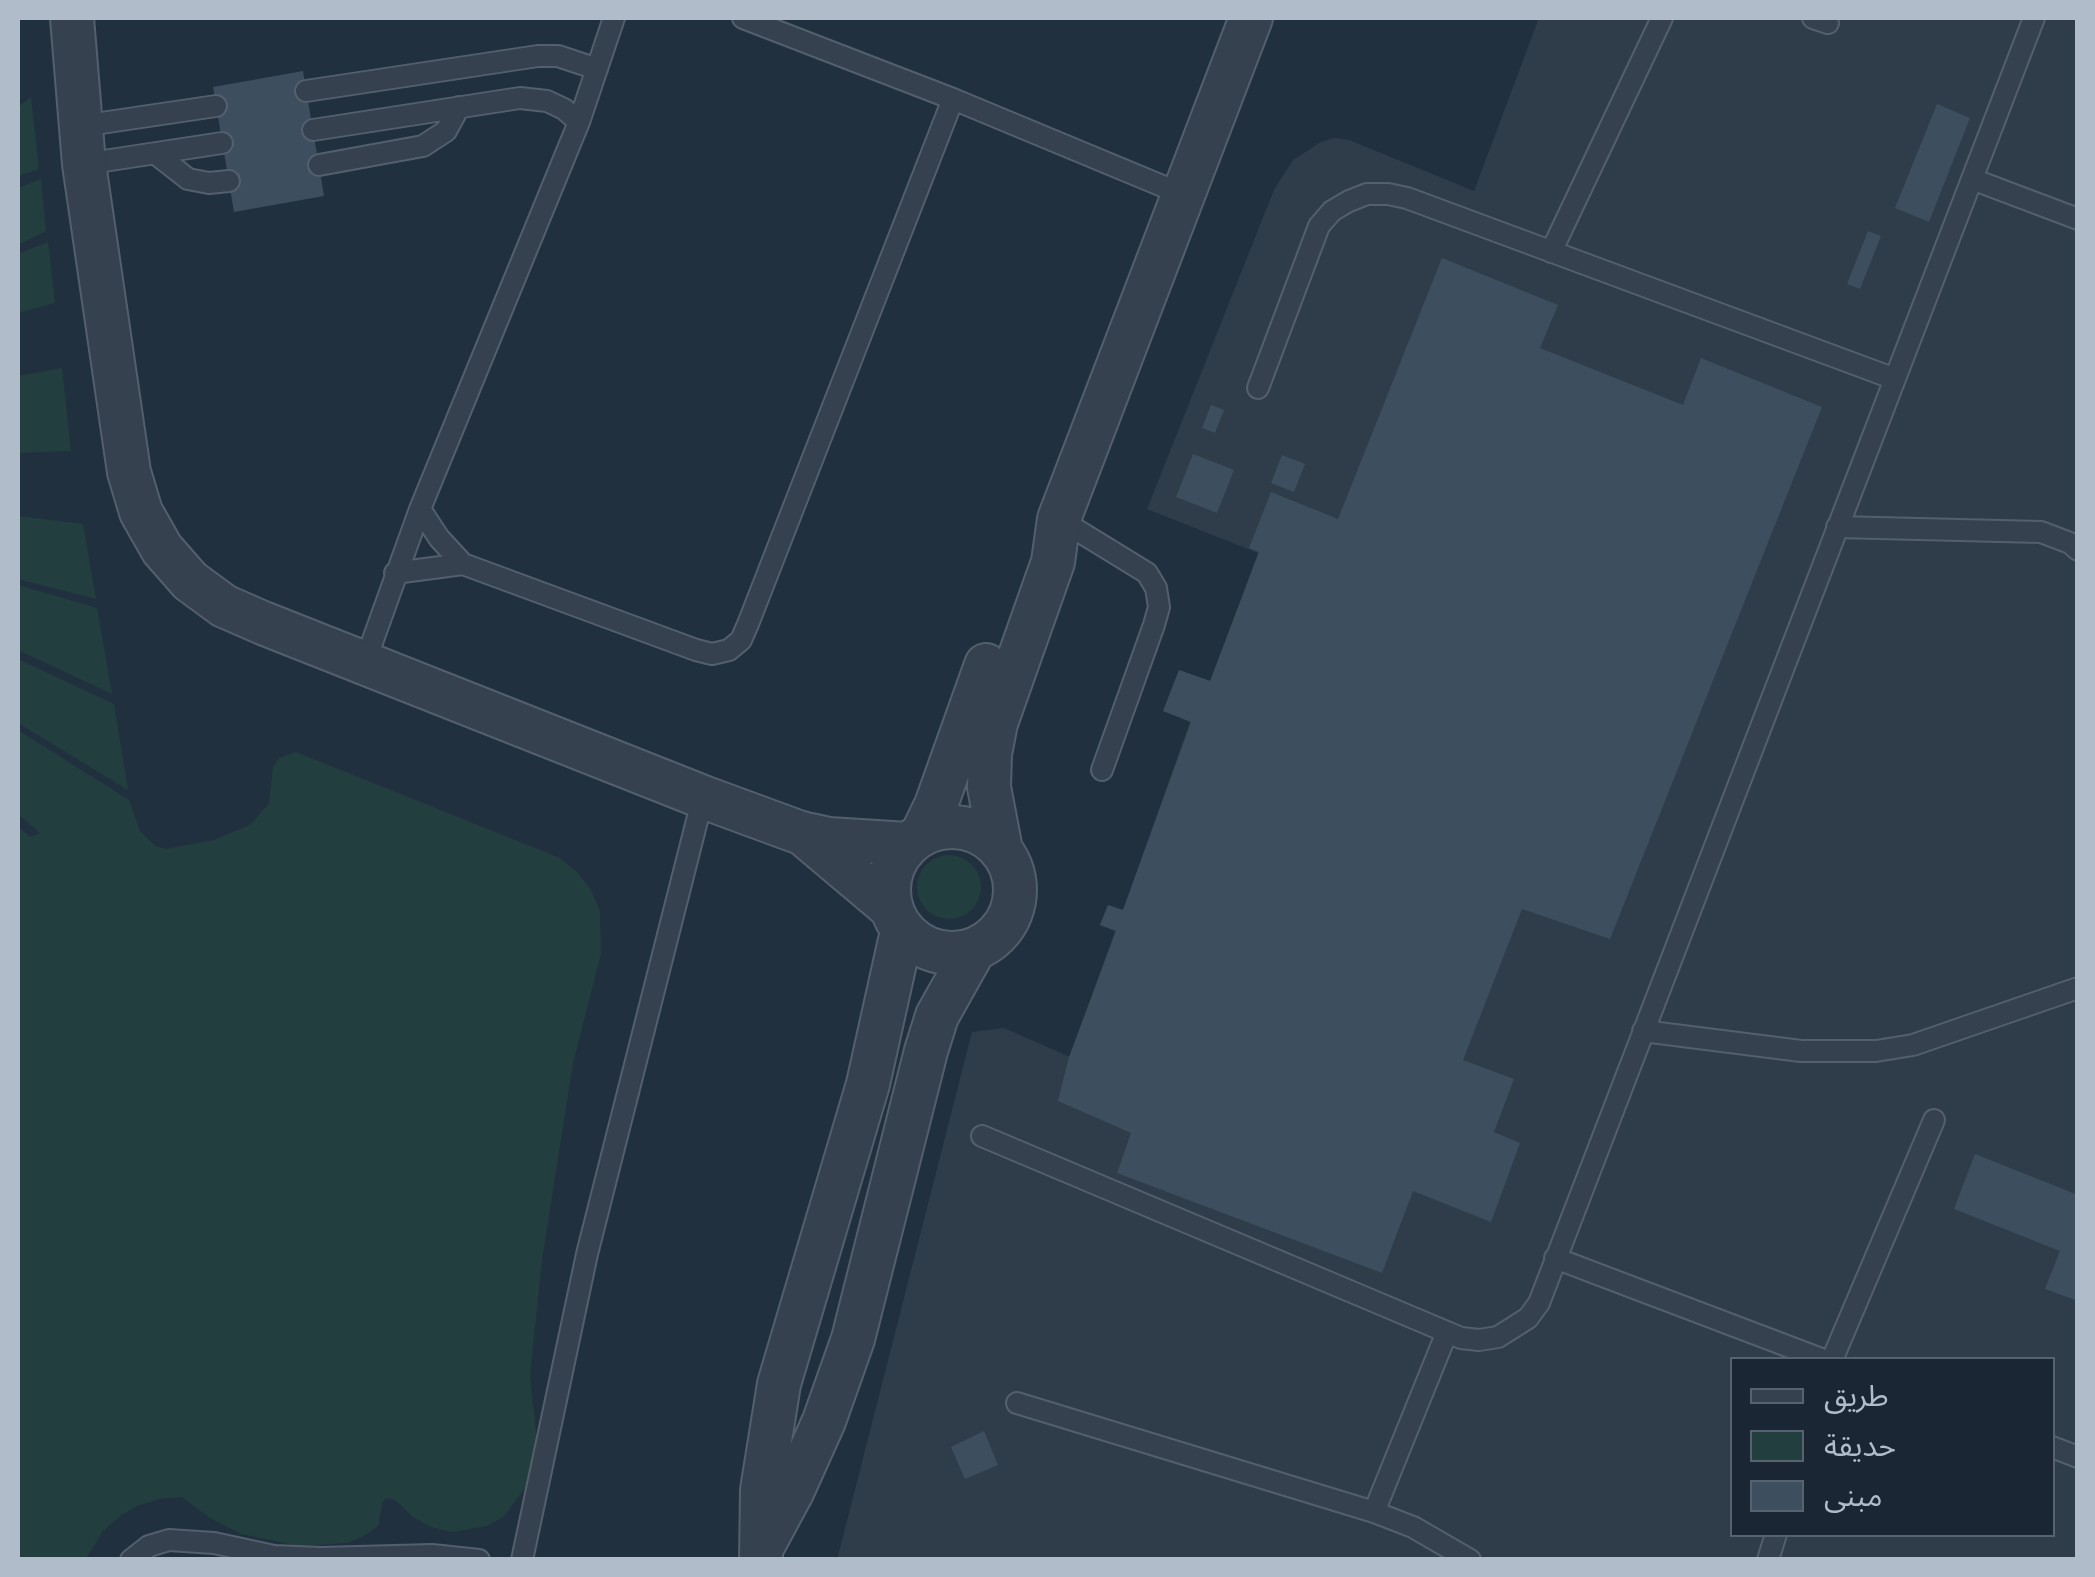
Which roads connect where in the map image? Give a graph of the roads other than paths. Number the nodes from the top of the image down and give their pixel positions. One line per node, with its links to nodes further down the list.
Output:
1 (72, 18): 15 (street)
2 (614, 18): 7 (lane)
3 (743, 18): 9 (lane)
4 (1250, 18): 20 (street)
5 (1662, 18): 22 (lane)
6 (2034, 18): 18 (lane)
7 (597, 69): 8 (lane); 12 (lane)
8 (306, 91)
9 (953, 99): 20 (lane); 29 (lane)
10 (216, 106): 15 (lane)
11 (459, 107): 12 (lane); 13 (lane); 17 (lane)
12 (579, 122): 25 (lane)
13 (313, 130)
14 (222, 144): 16 (lane)
15 (83, 145): 16 (lane); 31 (street)
16 (156, 154): 19 (lane)
17 (319, 165)
18 (1972, 179): 21 (lane); 23 (lane)
19 (229, 181)
20 (1184, 195): 26 (street)
21 (2078, 219)
22 (1552, 252): 23 (lane); 24 (lane)
23 (1895, 379): 27 (lane)
24 (1258, 388)
25 (420, 509): 29 (lane); 30 (lane)
26 (1060, 519): 32 (lane); 35 (street); 36 (street)
27 (1837, 527): 28 (lane); 40 (lane)
28 (2078, 550)
29 (463, 564): 30 (lane)
30 (396, 573): 31 (lane)
31 (365, 662): 33 (street)
32 (1102, 770)
33 (703, 797): 34 (street); 52 (lane)
34 (801, 833): 35 (street); 37 (street)
35 (915, 839): 36 (street); 37 (street)
36 (1001, 850): 38 (street)
37 (896, 919): 38 (street); 49 (street)
38 (974, 950): 49 (street)
39 (2078, 988): 40 (lane)
40 (1643, 1030): 43 (lane)
41 (1934, 1120): 46 (lane)
42 (982, 1136): 44 (lane)
43 (1555, 1258): 44 (lane); 45 (lane)
44 (1447, 1332): 48 (lane)
45 (1820, 1357)
46 (1829, 1357)
47 (1017, 1403): 48 (lane)
48 (1374, 1512): 53 (lane)
49 (762, 1553)
50 (131, 1560): 51 (lane)
51 (479, 1560)
52 (522, 1560)
53 (1470, 1560)

